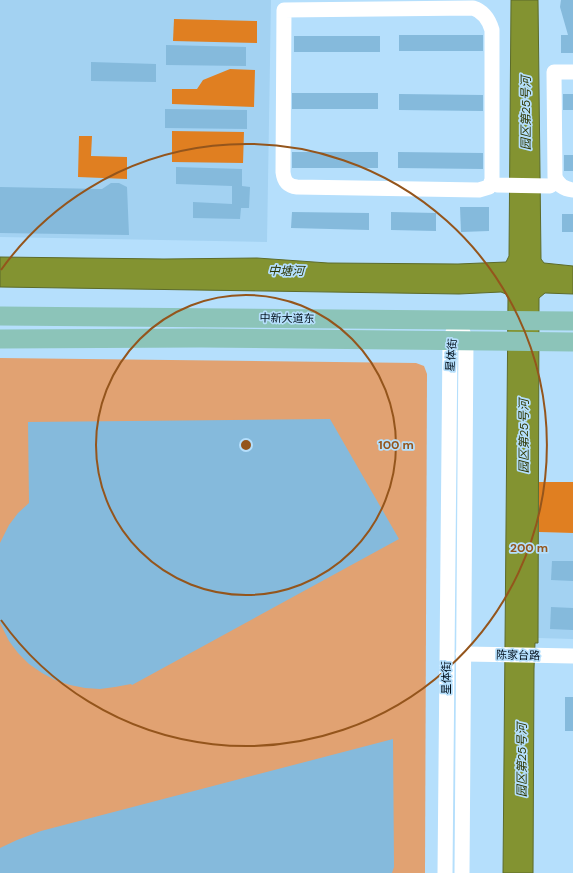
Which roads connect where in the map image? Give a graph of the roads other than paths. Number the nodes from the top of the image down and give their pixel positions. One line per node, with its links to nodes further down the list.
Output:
1 (387, 5): 3 (street); 3 (street)
2 (573, 72): 4 (street)
3 (491, 183): 4 (street)
4 (550, 184): 5 (street)
5 (573, 190)
6 (0, 316): 7 (main road, 中新大道东)
7 (458, 320): 8 (main road, 中新大道东); 10 (street, 星体街)
8 (573, 321)
9 (0, 339): 10 (main road, 中新大道东)
10 (458, 340): 11 (main road, 中新大道东); 12 (street, 星体街); 14 (street, 星体街)
11 (573, 342)
12 (463, 654): 13 (street, 陈家台路); 15 (street, 星体街)
13 (573, 656)
14 (445, 873)
15 (462, 873)

